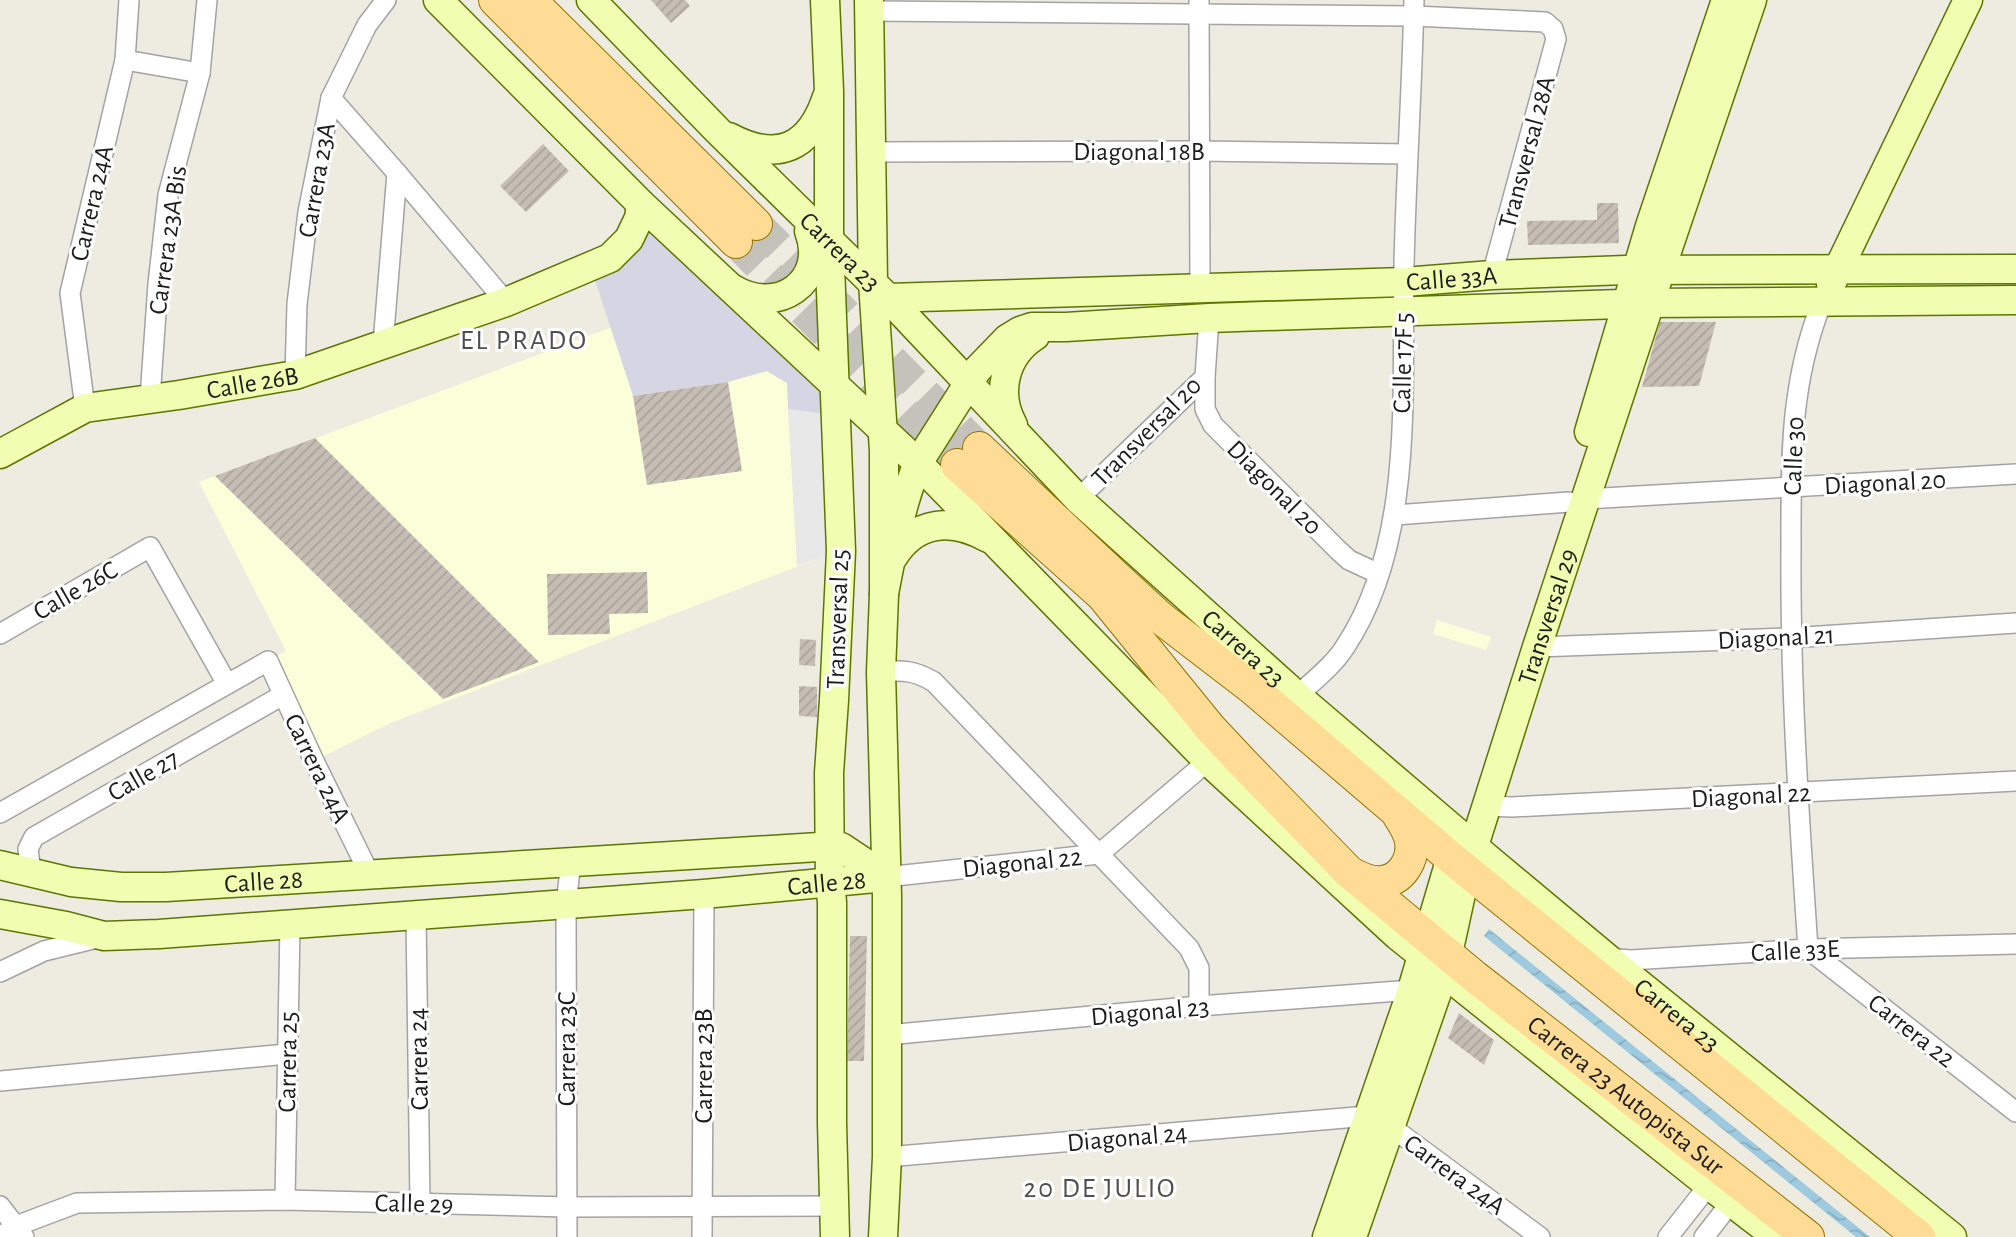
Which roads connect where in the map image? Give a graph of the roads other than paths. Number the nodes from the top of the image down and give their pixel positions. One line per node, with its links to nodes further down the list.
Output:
1 (129, 0): 16 (street, Carrera 24A)
2 (207, 0): 17 (street, Carrera 23A Bis)
3 (386, 0): 19 (street, Carrera 23A)
4 (438, 0): 26 (main road, Carrera 23)
5 (495, 0): 6 (main road, Carrera 23)
6 (530, 0)
7 (591, 0): 20 (main road, Carrera 23)
8 (825, 0): 18 (main road, Transversal 25)
9 (1726, 0): 30 (main road, Transversal 29)
10 (1752, 0): 30 (main road, Transversal 29)
11 (1968, 0): 28 (main road, Calle 30)
12 (869, 6): 13 (street); 22 (main road, Transversal 25)
13 (1034, 6): 14 (street)
14 (1199, 7): 15 (street); 21 (street)
15 (1414, 8): 23 (street, Calle 17F 5); 31 (street, Transversal 28A)
16 (125, 60): 17 (street); 49 (street, Carrera 24A)
17 (200, 73): 48 (street, Carrera 23A Bis)
18 (829, 92): 20 (main road); 27 (main road, Transversal 25)
19 (331, 98): 24 (street); 44 (street, Carrera 23A)
20 (717, 130): 25 (main road, Carrera 23)
21 (1198, 151): 22 (street, Diagonal 18B); 23 (street, Diagonal 18B); 34 (street)
22 (871, 152): 35 (main road, Transversal 25)
23 (1407, 154): 33 (street, Calle 17F 5)
24 (397, 173): 37 (street); 43 (street)
25 (788, 200): 27 (main road, Carrera 23); 32 (main road)
26 (641, 204): 32 (main road, Carrera 23); 37 (main road, Calle 26B)
27 (829, 240): 35 (main road, Carrera 23); 47 (main road, Transversal 25)
28 (1837, 269): 29 (main road, Calle 33A); 30 (main road, Calle 33A); 38 (main road, Calle 30)
29 (2016, 269)
30 (1649, 270): 31 (main road, Calle 33A); 39 (main road, Transversal 29)
31 (1492, 275): 33 (main road, Calle 33A)
32 (717, 277): 47 (main road, Carrera 23)
33 (1404, 282): 34 (main road, Calle 33A); 40 (street, Calle 17F 5)
34 (1200, 288): 35 (main road, Calle 33A)
35 (880, 290): 46 (main road, Carrera 23); 50 (main road, Transversal 25)
36 (2016, 300): 38 (main road, Calle 33A)
37 (506, 302): 43 (main road, Calle 26B)
38 (1822, 302): 39 (main road, Calle 33A); 55 (street, Calle 30)
39 (1638, 304): 40 (main road, Calle 33A); 57 (main road, Transversal 29)
40 (1404, 310): 41 (main road, Calle 33A); 58 (street, Calle 17F 5)
41 (1209, 318): 42 (main road, Calle 33A); 45 (street, Transversal 20)
42 (1066, 327): 46 (main road, Calle 33A); 51 (main road)
43 (383, 344): 44 (main road, Calle 26B)
44 (295, 375): 48 (main road, Calle 26B)
45 (1205, 377): 56 (street, Transversal 20); 61 (street, Diagonal 20)
46 (968, 382): 51 (main road, Carrera 23); 53 (main road, Transversal 25)
47 (836, 387): 50 (main road, Carrera 23); 78 (main road, Transversal 25)
48 (150, 398): 49 (main road, Calle 26B)
49 (85, 408): 52 (main road, Calle 26B)
50 (884, 432): 53 (main road, Carrera 23); 62 (main road, Transversal 25)
51 (1031, 450): 56 (main road, Carrera 23)
52 (0, 454)
53 (918, 463): 59 (main road, Carrera 23); 60 (main road, Transversal 25)
54 (2016, 474): 55 (street, Diagonal 20)
55 (1791, 487): 57 (street, Diagonal 20); 65 (street, Calle 30)
56 (1078, 499): 71 (main road, Carrera 23)
57 (1578, 500): 58 (street, Diagonal 20); 66 (main road, Transversal 29); 79 (main road, Transversal 29)
58 (1395, 515): 61 (street, Calle 17F 5)
59 (998, 545): 60 (main road); 72 (main road, Carrera 23)
60 (890, 563): 62 (main road, Transversal 25)
61 (1379, 574): 71 (street, Calle 17F 5)
62 (884, 594): 68 (main road, Transversal 25)
63 (2016, 623): 65 (street, Diagonal 21)
64 (0, 634): 69 (street, Calle 26C)
65 (1790, 638): 66 (street, Diagonal 21); 74 (street, Calle 30)
66 (1537, 647): 76 (main road, Transversal 29)
67 (268, 661): 69 (street, Calle 27); 70 (street, Carrera 24A)
68 (881, 672): 80 (street); 86 (main road, Transversal 25)
69 (227, 684): 75 (street, Calle 27)
70 (283, 695): 83 (street, Calle 27); 85 (street, Carrera 24A)
71 (1297, 696): 79 (main road, Carrera 23)
72 (1208, 761): 80 (street, Diagonal 22); 96 (main road, Carrera 23)
73 (2016, 781): 74 (street, Diagonal 22)
74 (1798, 792): 76 (street, Diagonal 22); 95 (street, Calle 30)
75 (3, 805)
76 (1486, 806): 79 (main road, Transversal 29)
77 (1399, 816): 79 (main road, Carrera 23); 84 (main road); 84 (main road, Carrera 23)
78 (830, 847): 81 (main road, Calle 28); 86 (main road, Calle 28); 87 (main road, Transversal 25)
79 (1462, 852): 96 (main road, Transversal 29); 97 (main road, Carrera 23); 98 (main road)
80 (1099, 854): 86 (street, Diagonal 22); 101 (street)
81 (571, 861): 85 (main road, Calle 28); 89 (street, Carrera 23C)
82 (0, 865): 83 (main road, Calle 28)
83 (31, 872): 85 (main road, Calle 28)
84 (1349, 872): 96 (main road, Carrera 23)
85 (370, 875)
86 (886, 877): 87 (main road, Calle 28); 102 (main road, Transversal 25)
87 (830, 883): 88 (main road, Calle 28); 114 (main road, Transversal 25)
88 (704, 894): 89 (main road, Calle 28); 112 (street, Carrera 23B)
89 (566, 905): 91 (main road, Calle 28); 115 (street, Carrera 23C)
90 (0, 914): 93 (main road, Calle 28)
91 (416, 916): 92 (main road, Calle 28); 111 (street, Carrera 24)
92 (290, 925): 93 (main road, Calle 28); 103 (street, Carrera 25)
93 (104, 936): 99 (street)
94 (2016, 944): 95 (street, Calle 33E)
95 (1808, 949): 97 (street, Calle 33E); 105 (street, Carrera 22)
96 (1435, 954): 100 (main road, Transversal 29); 106 (main road, Transversal 29); 108 (main road, Carrera 23); 127 (main road, Carrera 23 Autopista Sur)
97 (1607, 958): 98 (street, Calle 33E); 129 (main road, Carrera 23)
98 (1575, 960): 128 (main road)
99 (0, 972)
100 (1412, 990): 101 (street, Diagonal 23); 106 (main road, Transversal 29)
101 (1199, 1006): 102 (street, Diagonal 23)
102 (887, 1035): 107 (main road, Transversal 25)
103 (287, 1054): 104 (street); 109 (street, Carrera 25)
104 (0, 1081)
105 (2016, 1112)
106 (1379, 1121): 107 (street, Diagonal 24); 121 (main road, Transversal 29); 122 (main road, Transversal 29); 123 (street, Carrera 24A)
107 (887, 1157): 120 (main road, Transversal 25)
108 (1709, 1185): 110 (main road, Carrera 23); 124 (street)
109 (285, 1200): 111 (street, Calle 29); 116 (street, Calle 29)
110 (1732, 1201): 125 (street); 126 (main road, Carrera 23)
111 (420, 1203): 115 (street, Calle 29)
112 (703, 1205): 114 (street, Calle 29); 115 (street, Calle 29); 118 (street, Carrera 23B)
113 (0, 1206): 116 (street)
114 (835, 1206): 119 (main road, Transversal 25)
115 (567, 1207): 117 (street, Carrera 23C)
116 (13, 1233)
117 (566, 1237)
118 (702, 1237)
119 (835, 1237)
120 (883, 1237)
121 (1327, 1237)
122 (1352, 1237)
123 (1541, 1237)
124 (1668, 1237)
125 (1704, 1237)
126 (1777, 1237)
127 (1808, 1237)
128 (1919, 1237)
129 (1952, 1237)

